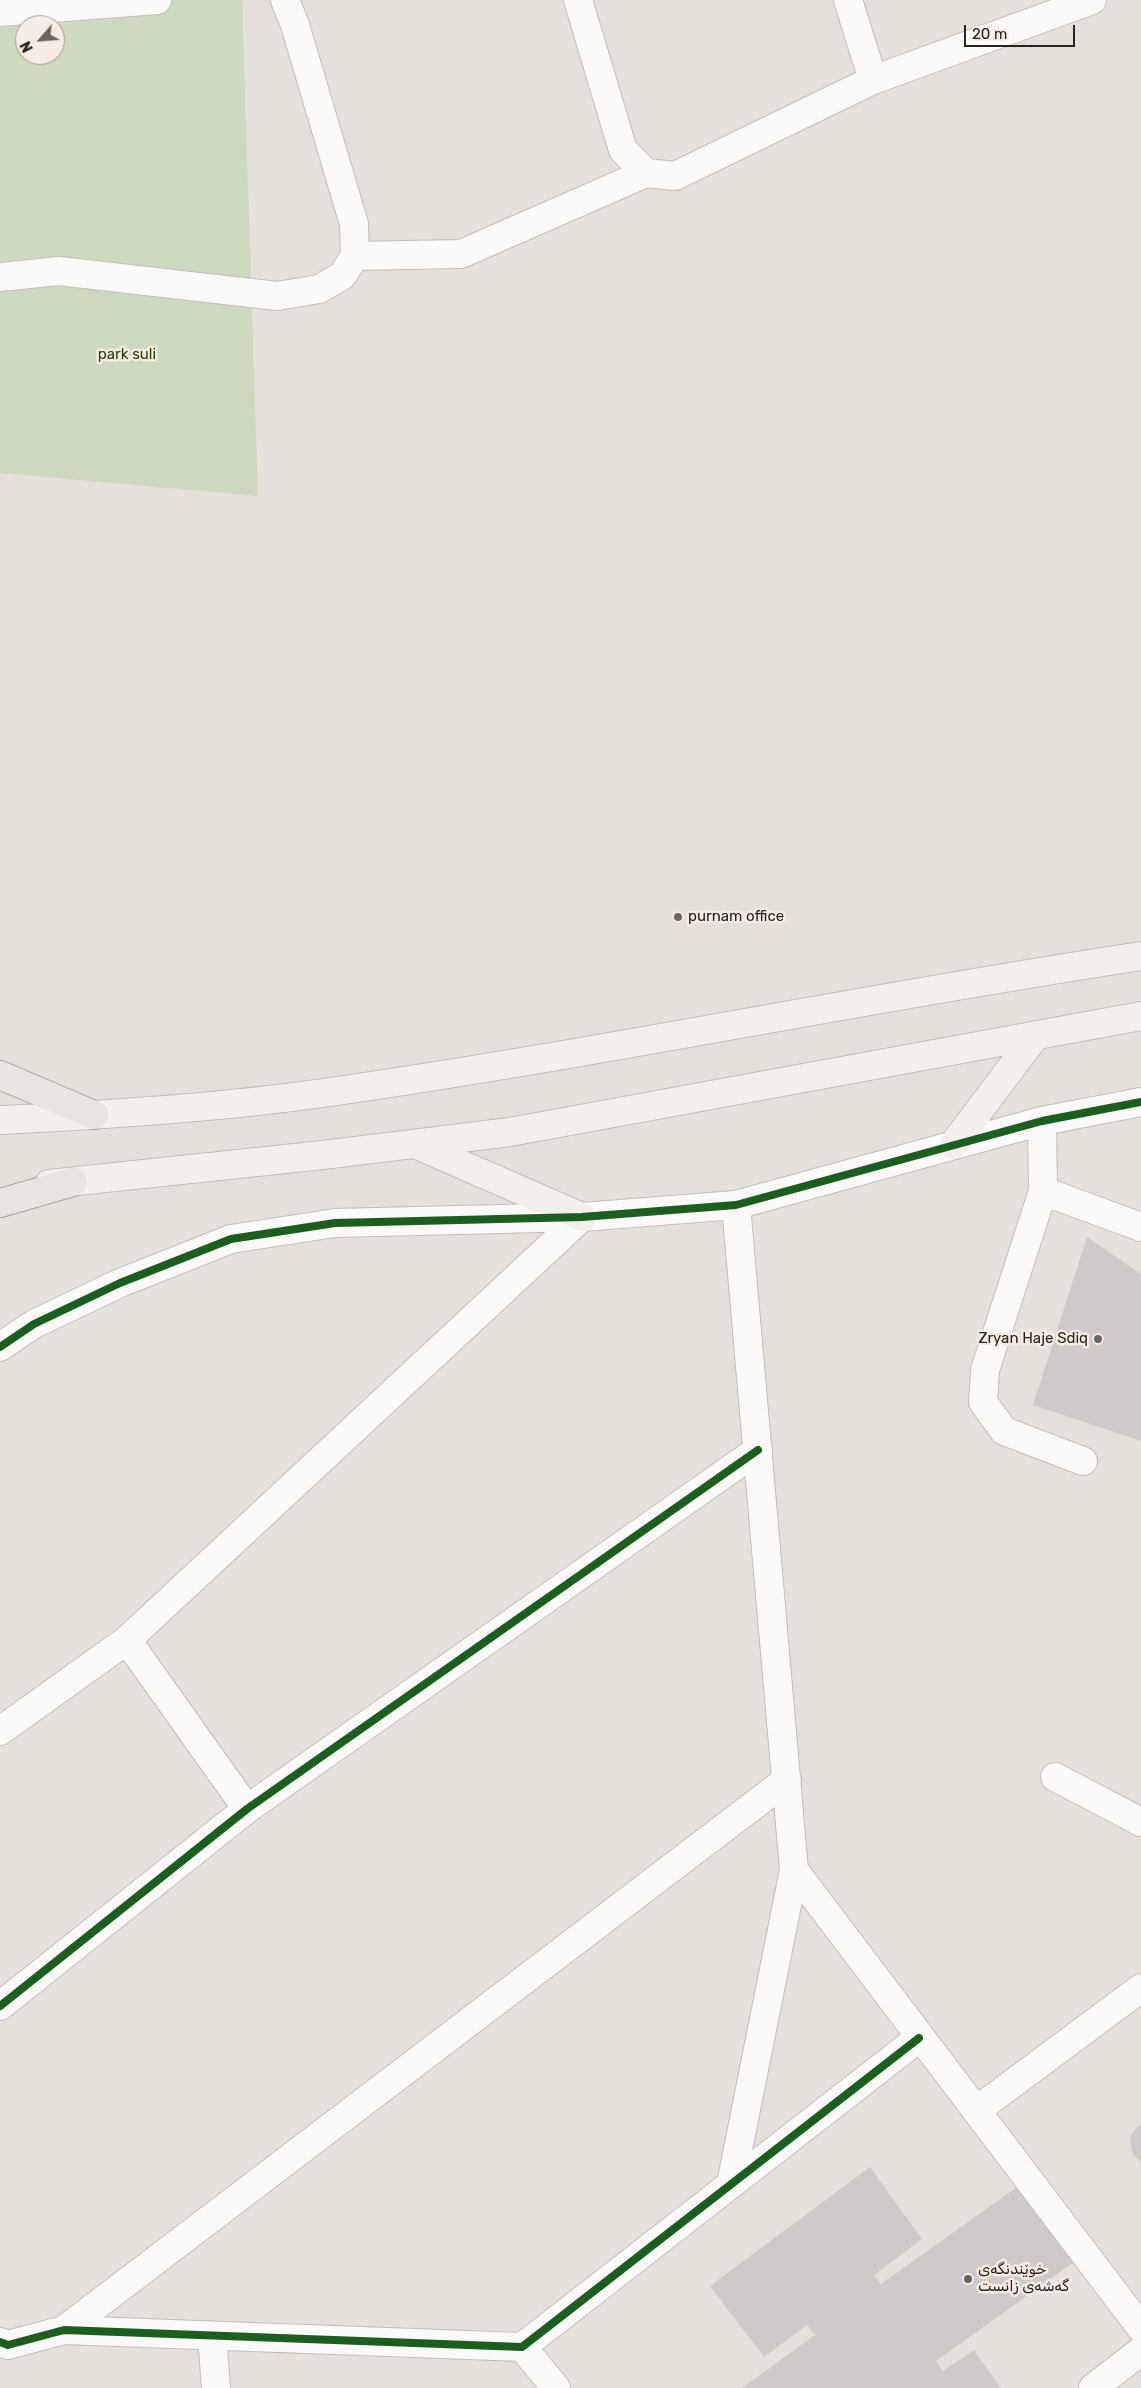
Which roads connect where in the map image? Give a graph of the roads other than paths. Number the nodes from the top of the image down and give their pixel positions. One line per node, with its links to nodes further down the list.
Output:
1 (157, 0): 6 (street)
2 (285, 0): 9 (street)
3 (578, 0): 8 (street)
4 (848, 0): 7 (street)
5 (1092, 0): 7 (street)
6 (0, 12)
7 (873, 80): 8 (street)
8 (646, 173): 9 (street)
9 (355, 256): 10 (street)
10 (0, 277)
11 (1141, 956): 16 (main road)
12 (1141, 1016): 13 (main road)
13 (1036, 1036): 19 (main road); 20 (main road)
14 (0, 1075): 16 (main road)
15 (1141, 1102): 18 (street)
16 (94, 1115): 17 (main road)
17 (0, 1120)
18 (1042, 1121): 20 (street); 23 (street)
19 (415, 1144): 21 (main road); 26 (main road)
20 (953, 1145): 25 (street)
21 (73, 1182): 22 (main road); 24 (main road)
22 (0, 1189)
23 (1043, 1191): 27 (street); 30 (street)
24 (0, 1203)
25 (736, 1205): 26 (street); 29 (street)
26 (582, 1217): 28 (street); 31 (street)
27 (1141, 1227)
28 (0, 1347)
29 (758, 1450): 34 (street); 35 (street)
30 (1083, 1461)
31 (127, 1640): 32 (street); 35 (street)
32 (0, 1731)
33 (1055, 1776): 36 (street)
34 (787, 1780): 37 (street); 44 (street)
35 (247, 1809): 39 (street)
36 (1141, 1822)
37 (794, 1870): 40 (street); 42 (street)
38 (1141, 1988): 41 (street)
39 (0, 2006)
40 (919, 2038): 41 (street); 42 (street)
41 (976, 2110): 43 (street)
42 (731, 2184): 47 (street)
43 (1141, 2328)
44 (64, 2330): 45 (street); 46 (street)
45 (212, 2336): 47 (street); 49 (street)
46 (3, 2346)
47 (522, 2347): 50 (street)
48 (1141, 2351): 51 (street)
49 (216, 2388)
50 (556, 2388)
51 (1093, 2388)

